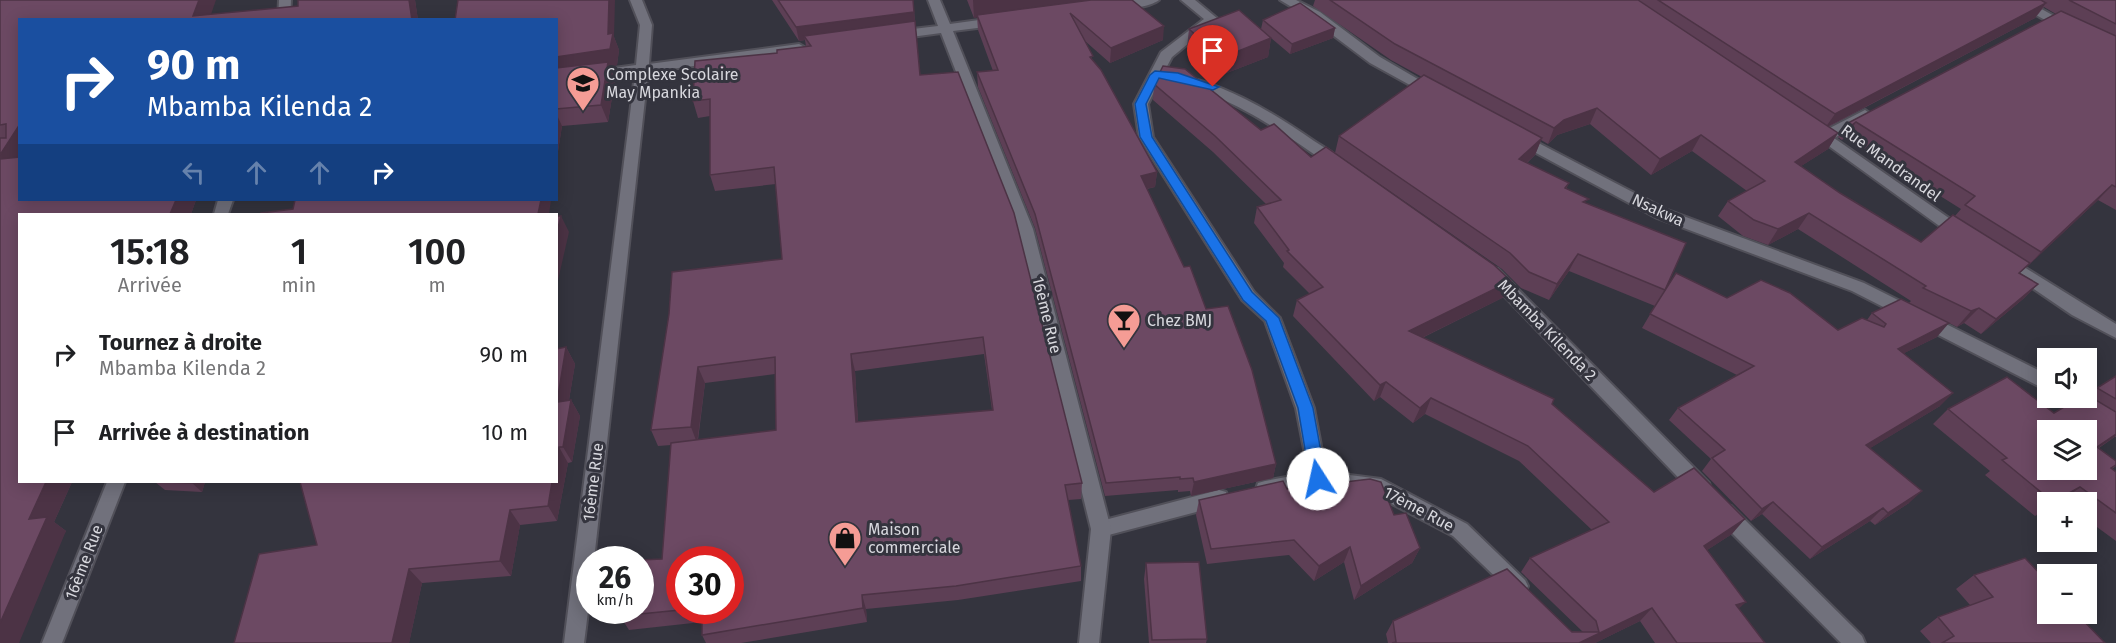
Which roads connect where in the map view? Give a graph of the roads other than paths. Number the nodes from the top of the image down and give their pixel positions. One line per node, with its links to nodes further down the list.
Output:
1 (285, 0): 9 (street)
2 (636, 0): 15 (street, 16ème Rue)
3 (934, 0): 11 (street, 16ème Rue)
4 (1153, 0): 8 (street)
5 (1187, 0): 16 (street)
6 (1286, 0): 18 (street)
7 (2015, 0): 12 (street)
8 (1095, 8)
9 (284, 18)
10 (1014, 19): 11 (street)
11 (945, 28): 13 (street); 33 (street, 16ème Rue)
12 (2078, 32)
13 (887, 36)
14 (817, 45): 15 (street)
15 (642, 69): 17 (street); 36 (street, 16ème Rue)
16 (1155, 75): 23 (street); 31 (street)
17 (558, 80)
18 (1447, 99)
19 (1875, 110): 22 (street)
20 (1804, 124): 22 (street, Rue Mandrandel)
21 (1509, 132): 28 (street, Nsakwa)
22 (1824, 137): 24 (street, Rue Mandrandel)
23 (1346, 170)
24 (1970, 240)
25 (1987, 250): 27 (street)
26 (1476, 262): 38 (street, Mbamba Kilenda 2)
27 (2116, 332)
28 (2037, 378)
29 (2085, 408): 30 (street)
30 (2116, 428)
31 (1318, 479): 33 (street, 17ème Rue); 34 (street, 17ème Rue)
32 (116, 483): 35 (street, 16ème Rue)
33 (1101, 529): 37 (street, 16ème Rue)
34 (1527, 595)
35 (52, 643)
36 (574, 643)
37 (1089, 643)
38 (1855, 643)

